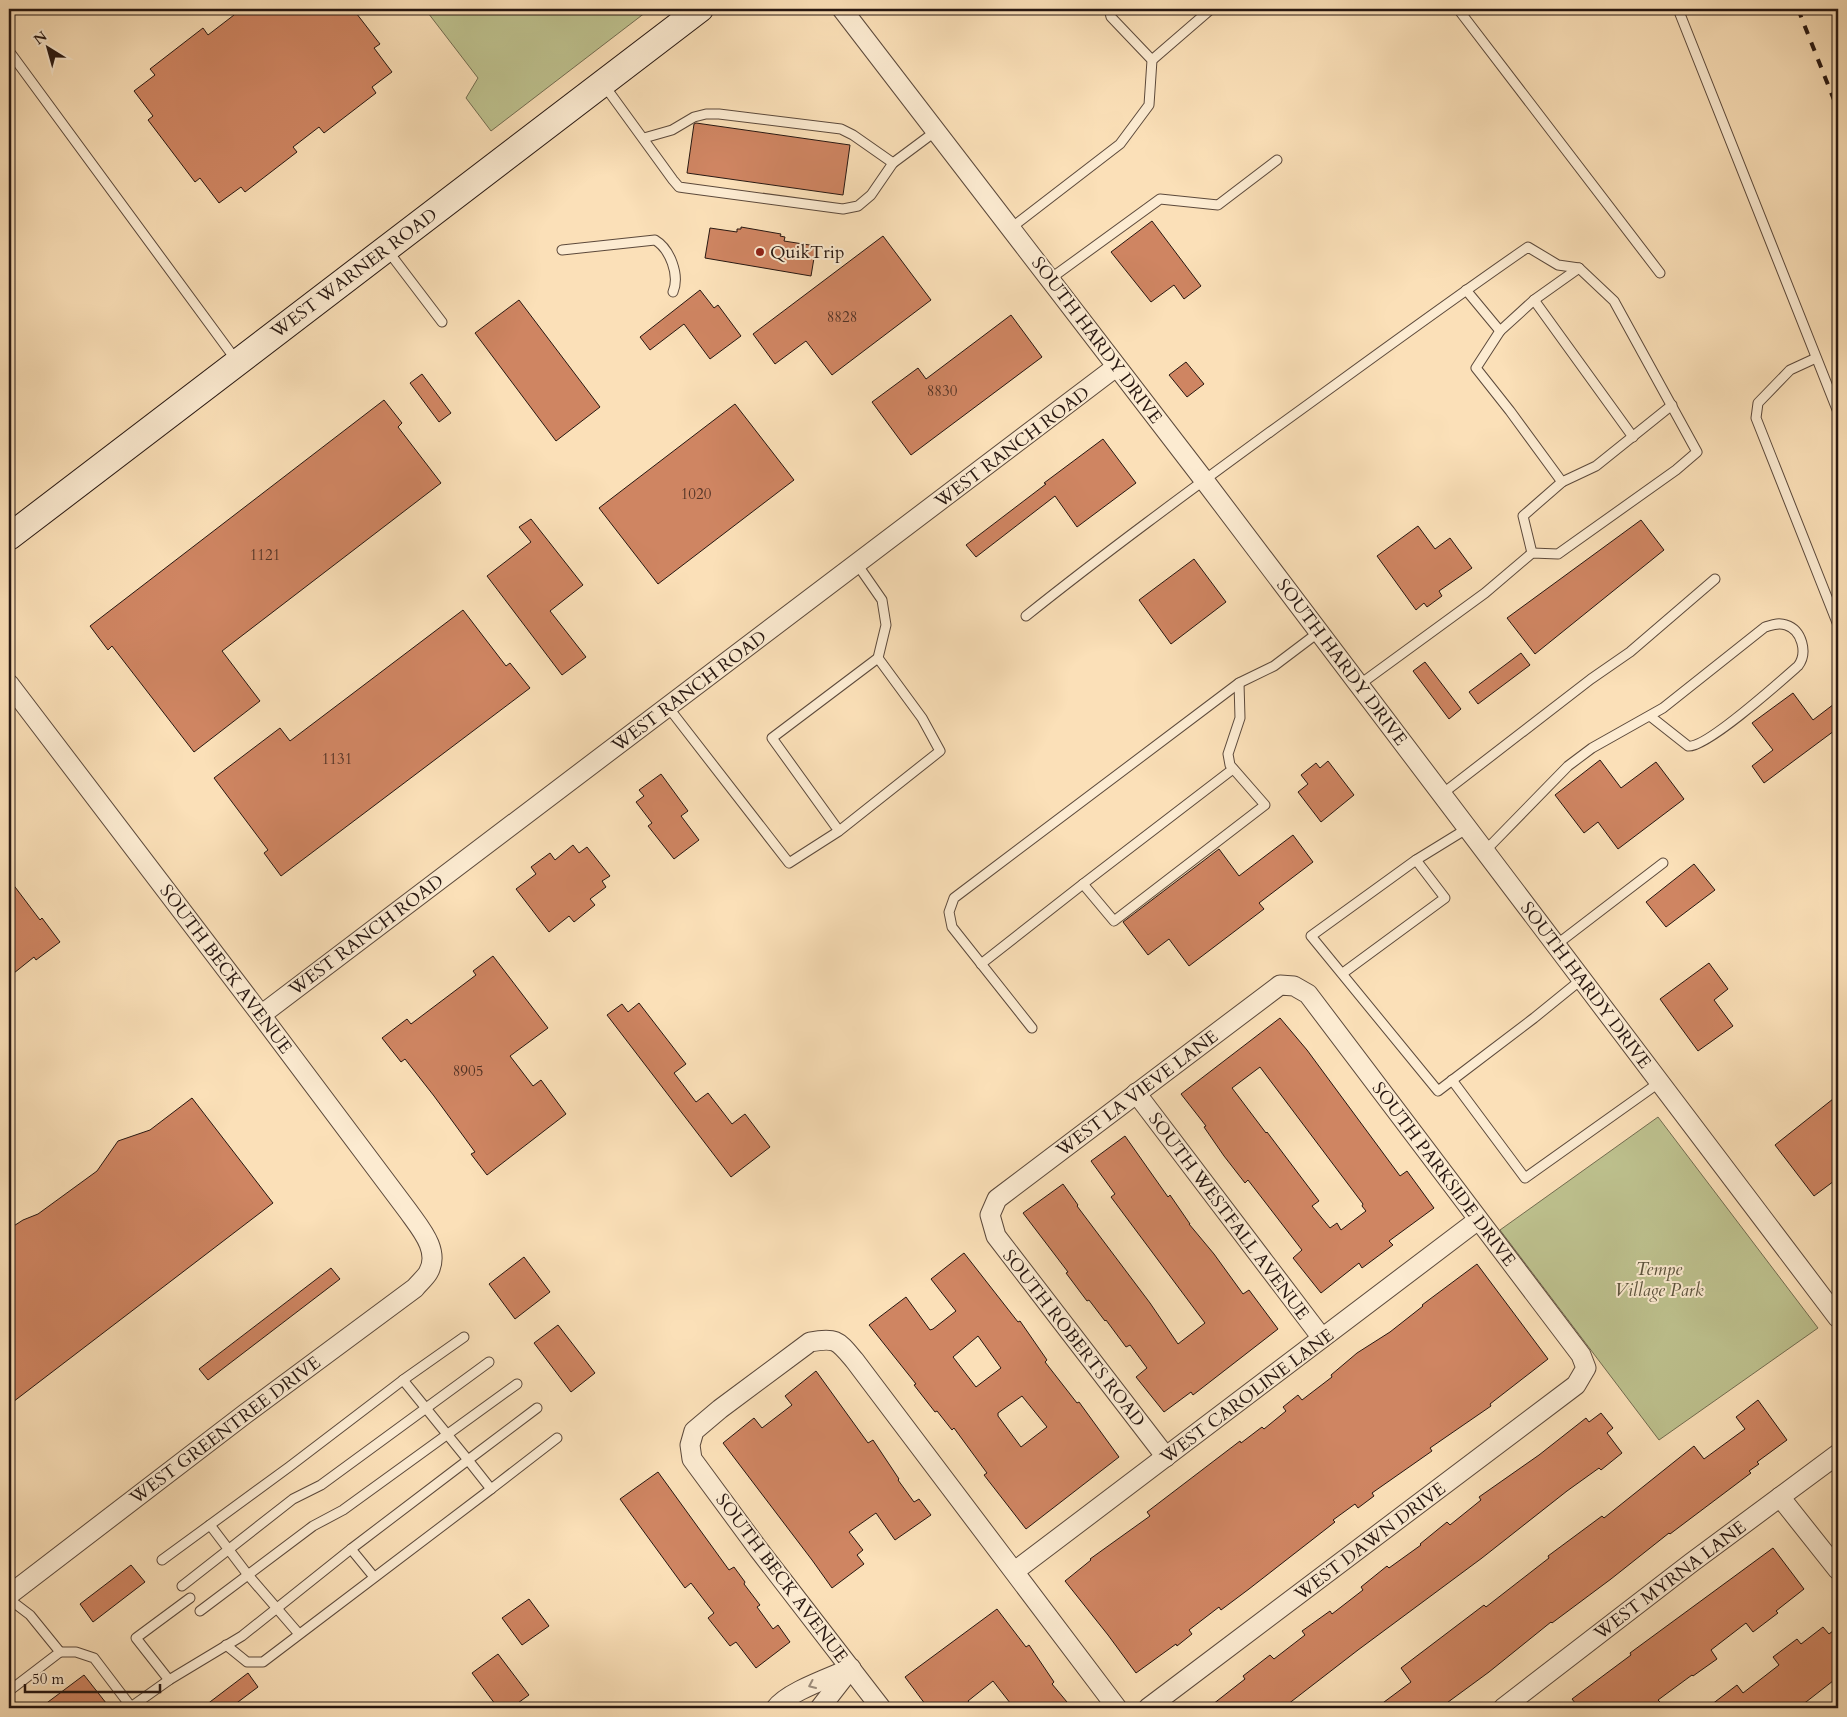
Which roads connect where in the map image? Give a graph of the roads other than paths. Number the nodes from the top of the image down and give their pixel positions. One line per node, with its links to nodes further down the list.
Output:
1 (700, 9): 9 (main road, WEST WARNER ROAD)
2 (842, 9): 10 (street, SOUTH HARDY DRIVE)
3 (1110, 9): 8 (lane)
4 (1211, 9): 8 (lane)
5 (1458, 9): 18 (lane)
6 (1678, 9): 25 (lane)
7 (9, 50): 26 (lane)
8 (1152, 60): 14 (lane)
9 (603, 83): 11 (lane); 15 (main road, WEST WARNER ROAD)
10 (936, 131): 13 (lane); 14 (street, SOUTH HARDY DRIVE)
11 (644, 138): 13 (lane); 13 (lane)
12 (1277, 160): 19 (lane)
13 (893, 163)
14 (1011, 228): 19 (street, SOUTH HARDY DRIVE)
15 (386, 249): 23 (lane); 26 (main road, WEST WARNER ROAD)
16 (562, 250): 21 (lane)
17 (1579, 268): 20 (lane); 22 (lane); 28 (lane)
18 (1660, 273)
19 (1050, 279): 27 (street, SOUTH HARDY DRIVE)
20 (1466, 290): 24 (lane); 31 (lane)
21 (674, 292)
22 (1534, 300): 24 (lane); 30 (lane)
23 (442, 322)
24 (1500, 331): 32 (lane)
25 (1816, 358): 29 (lane); 38 (lane)
26 (237, 362): 33 (main road, WEST WARNER ROAD)
27 (1116, 367): 31 (street, SOUTH HARDY DRIVE); 35 (street, WEST RANCH ROAD)
28 (1672, 405): 30 (lane); 34 (lane)
29 (1838, 412)
30 (1633, 436): 32 (lane)
31 (1204, 480): 37 (lane); 39 (street, SOUTH HARDY DRIVE)
32 (1562, 482): 34 (lane)
33 (9, 537)
34 (1532, 553): 43 (lane)
35 (857, 564): 40 (lane); 44 (street, WEST RANCH ROAD)
36 (1715, 579): 47 (lane)
37 (1026, 616)
38 (1838, 625)
39 (1319, 632): 41 (lane); 43 (street, SOUTH HARDY DRIVE)
40 (878, 658): 49 (lane); 49 (lane)
41 (1239, 683): 46 (lane); 55 (lane)
42 (9, 684): 59 (street, SOUTH BECK AVENUE)
43 (1359, 685): 47 (street, SOUTH HARDY DRIVE)
44 (668, 707): 49 (lane); 59 (street, WEST RANCH ROAD)
45 (1650, 716): 45 (lane); 50 (lane)
46 (1234, 768): 53 (lane); 53 (lane)
47 (1442, 794): 48 (street, SOUTH HARDY DRIVE)
48 (1468, 828): 50 (street, SOUTH HARDY DRIVE); 51 (lane)
49 (839, 831)
50 (1485, 851): 54 (street, SOUTH HARDY DRIVE)
51 (1416, 860): 56 (lane); 56 (lane)
52 (1663, 863): 54 (lane)
53 (1083, 884): 55 (lane)
54 (1556, 945): 57 (street, SOUTH HARDY DRIVE)
55 (981, 964): 60 (lane)
56 (1343, 974): 61 (lane)
57 (1582, 979): 61 (lane); 62 (street, SOUTH HARDY DRIVE)
58 (1294, 986): 63 (street, WEST LA VIEVE LANE); 65 (street, SOUTH PARKSIDE DRIVE)
59 (261, 1015): 66 (street, SOUTH BECK AVENUE)
60 (1032, 1028)
61 (1452, 1080): 62 (lane)
62 (1660, 1082): 67 (street, SOUTH HARDY DRIVE)
63 (1136, 1093): 64 (street, WEST LA VIEVE LANE); 69 (street, SOUTH WESTFALL AVENUE)
64 (990, 1216): 79 (street, SOUTH ROBERTS ROAD)
65 (1478, 1220): 69 (street, WEST CAROLINE LANE); 71 (street, SOUTH PARKSIDE DRIVE)
66 (433, 1260): 92 (street, WEST GREENTREE DRIVE)
67 (1838, 1318)
68 (464, 1337): 72 (lane)
69 (1322, 1338): 79 (street, WEST CAROLINE LANE)
70 (490, 1362): 75 (lane)
71 (1586, 1368): 108 (street, WEST DAWN DRIVE)
72 (403, 1380): 75 (lane); 83 (lane)
73 (516, 1384): 76 (lane)
74 (537, 1408): 80 (lane)
75 (426, 1409): 76 (lane); 84 (lane)
76 (448, 1435): 80 (lane); 89 (lane)
77 (556, 1438): 81 (lane)
78 (1838, 1454): 82 (street, WEST MYRNA LANE)
79 (1166, 1457): 88 (street, WEST CAROLINE LANE)
80 (468, 1460): 81 (lane); 85 (lane)
81 (491, 1489): 90 (lane)
82 (1780, 1497): 87 (street); 109 (street, WEST MYRNA LANE)
83 (210, 1525): 84 (lane); 86 (lane)
84 (229, 1549): 89 (lane); 91 (lane)
85 (351, 1549): 90 (lane); 95 (lane)
86 (162, 1560)
87 (1838, 1570)
88 (1015, 1571): 100 (street, SOUTH BECK AVENUE); 107 (street)
89 (248, 1575): 95 (lane); 96 (lane)
90 (374, 1577): 97 (lane)
91 (182, 1586)
92 (9, 1595)
93 (190, 1598): 101 (lane)
94 (9, 1599): 99 (lane)
95 (276, 1608): 97 (lane); 98 (lane)
96 (200, 1611)
97 (299, 1634): 98 (lane)
98 (226, 1645): 101 (lane)
99 (60, 1652): 102 (lane); 103 (lane)
100 (851, 1668): 104 (street, one-way to 104); 105 (street); 106 (street, SOUTH BECK AVENUE)
101 (169, 1680): 103 (lane)
102 (9, 1691)
103 (131, 1708)
104 (776, 1708)
105 (820, 1708)
106 (882, 1708)
107 (1117, 1708)
108 (1148, 1708)
109 (1503, 1708)

